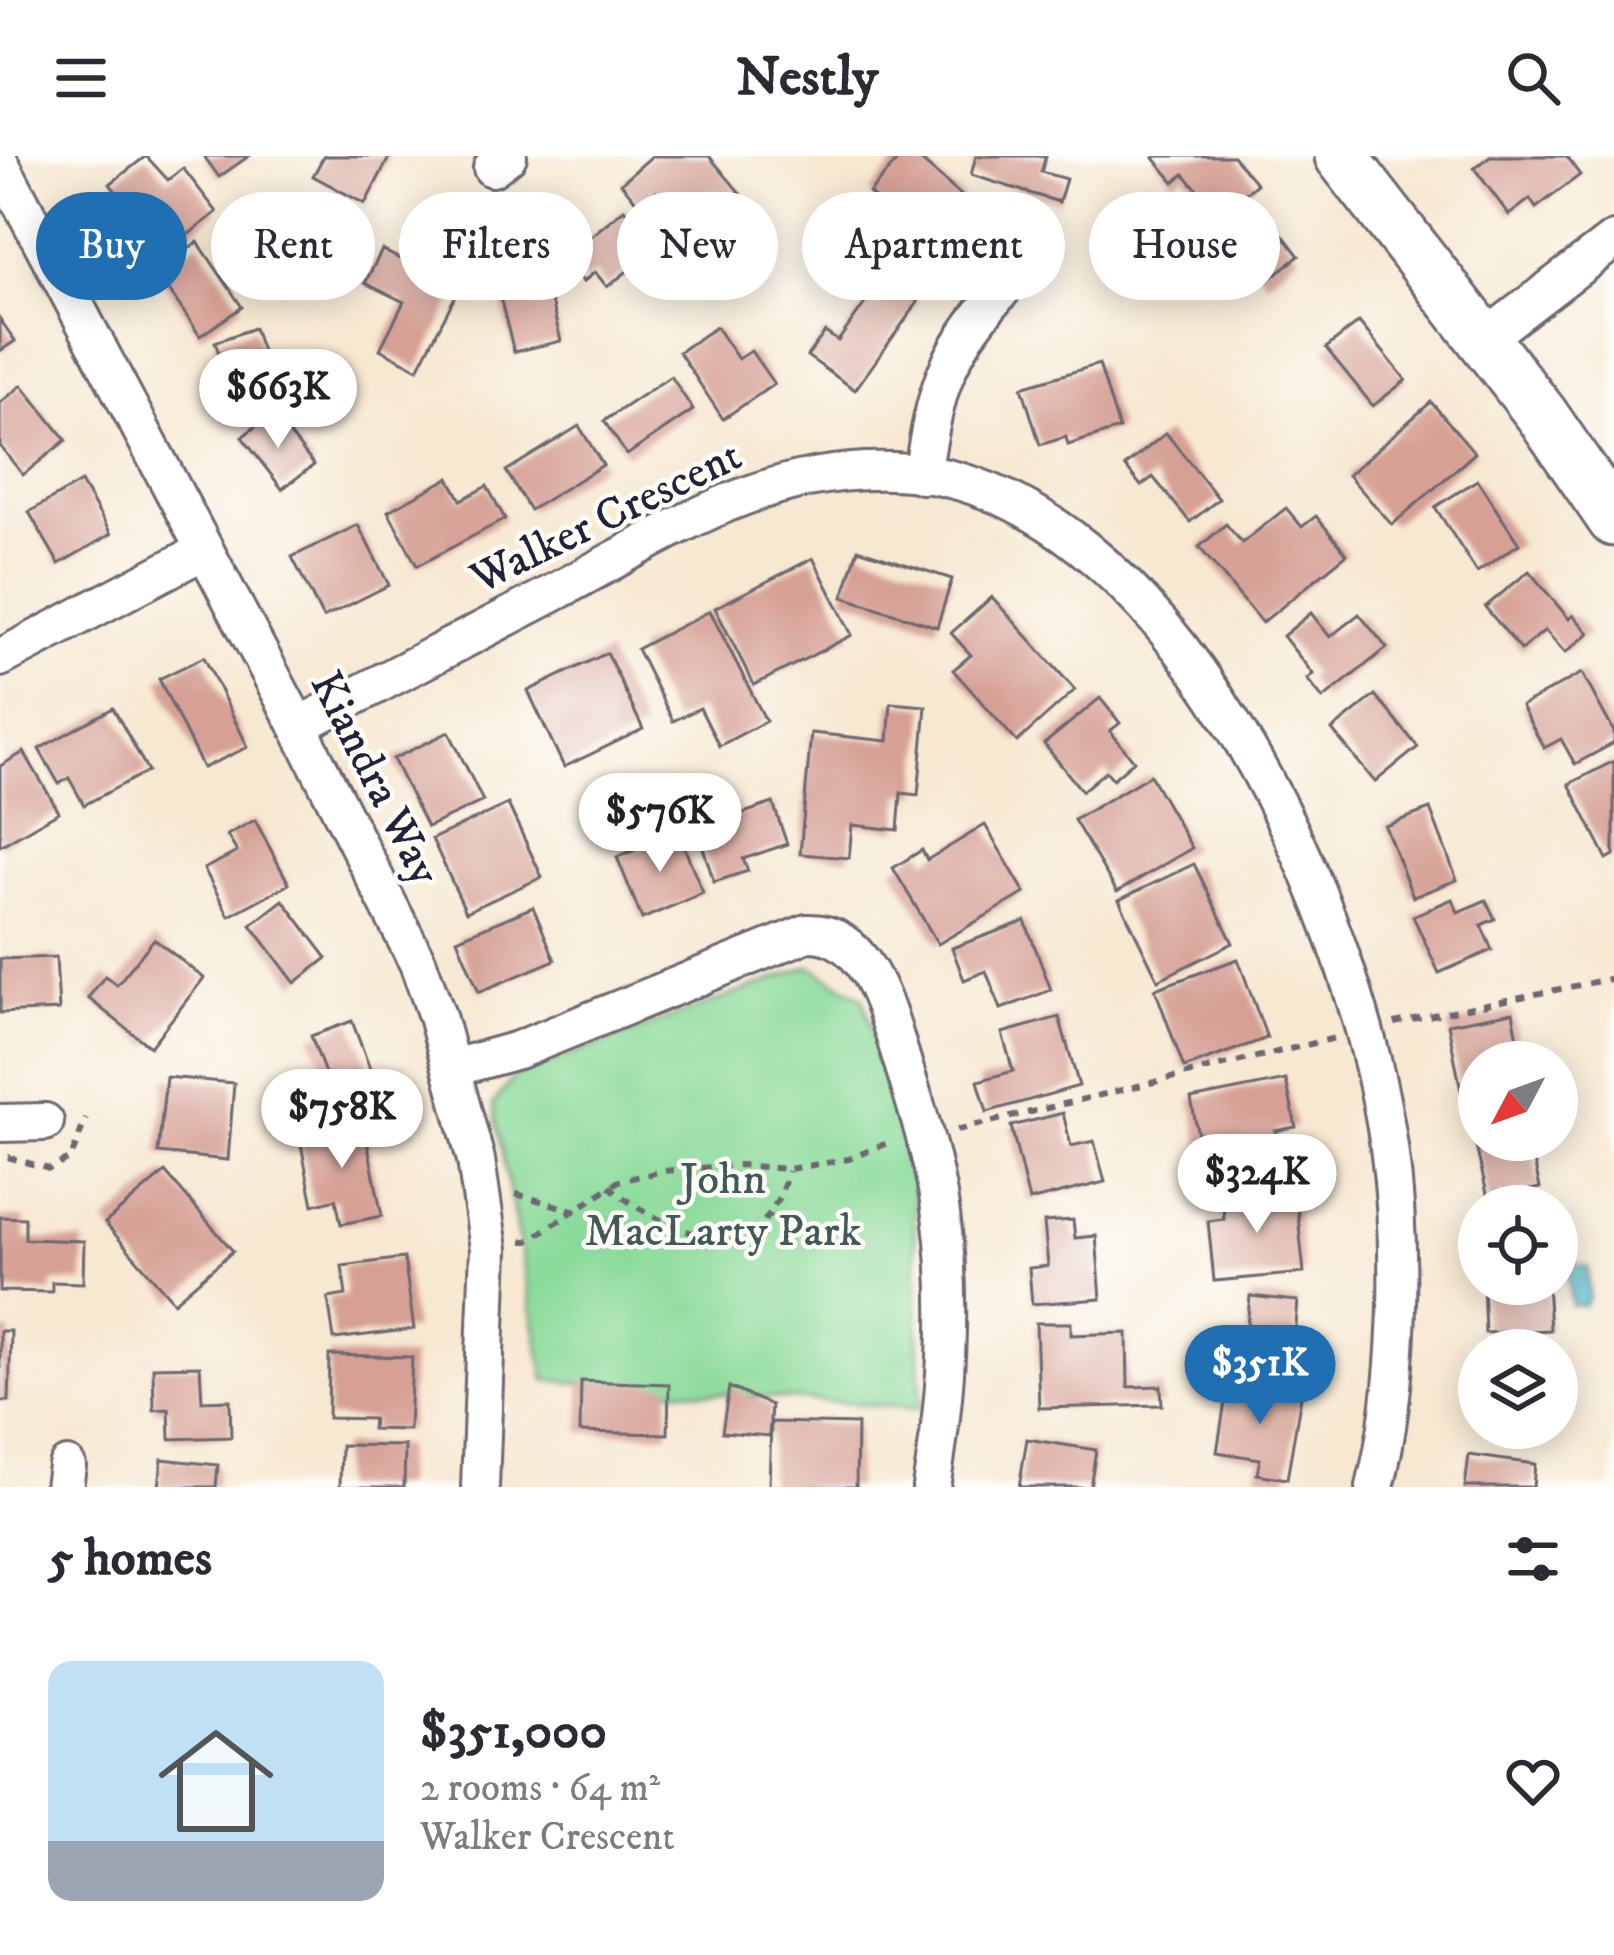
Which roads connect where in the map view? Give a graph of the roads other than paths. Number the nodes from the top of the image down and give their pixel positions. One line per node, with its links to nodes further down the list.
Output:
1 (1341, 156): 5 (street)
2 (0, 163): 8 (street, Kiandra Way)
3 (1614, 240): 5 (street)
4 (993, 300): 6 (street)
5 (1483, 340): 7 (street)
6 (922, 475): 10 (street, Walker Crescent); 16 (street, Walker Crescent)
7 (1614, 520)
8 (205, 550): 9 (street); 10 (street, Kiandra Way)
9 (0, 658)
10 (298, 726): 11 (street, Kiandra Way)
11 (454, 1068): 14 (street, Kiandra Way); 15 (street)
12 (45, 1122): 13 (street)
13 (0, 1123)
14 (480, 1487)
15 (931, 1487)
16 (1376, 1487)

